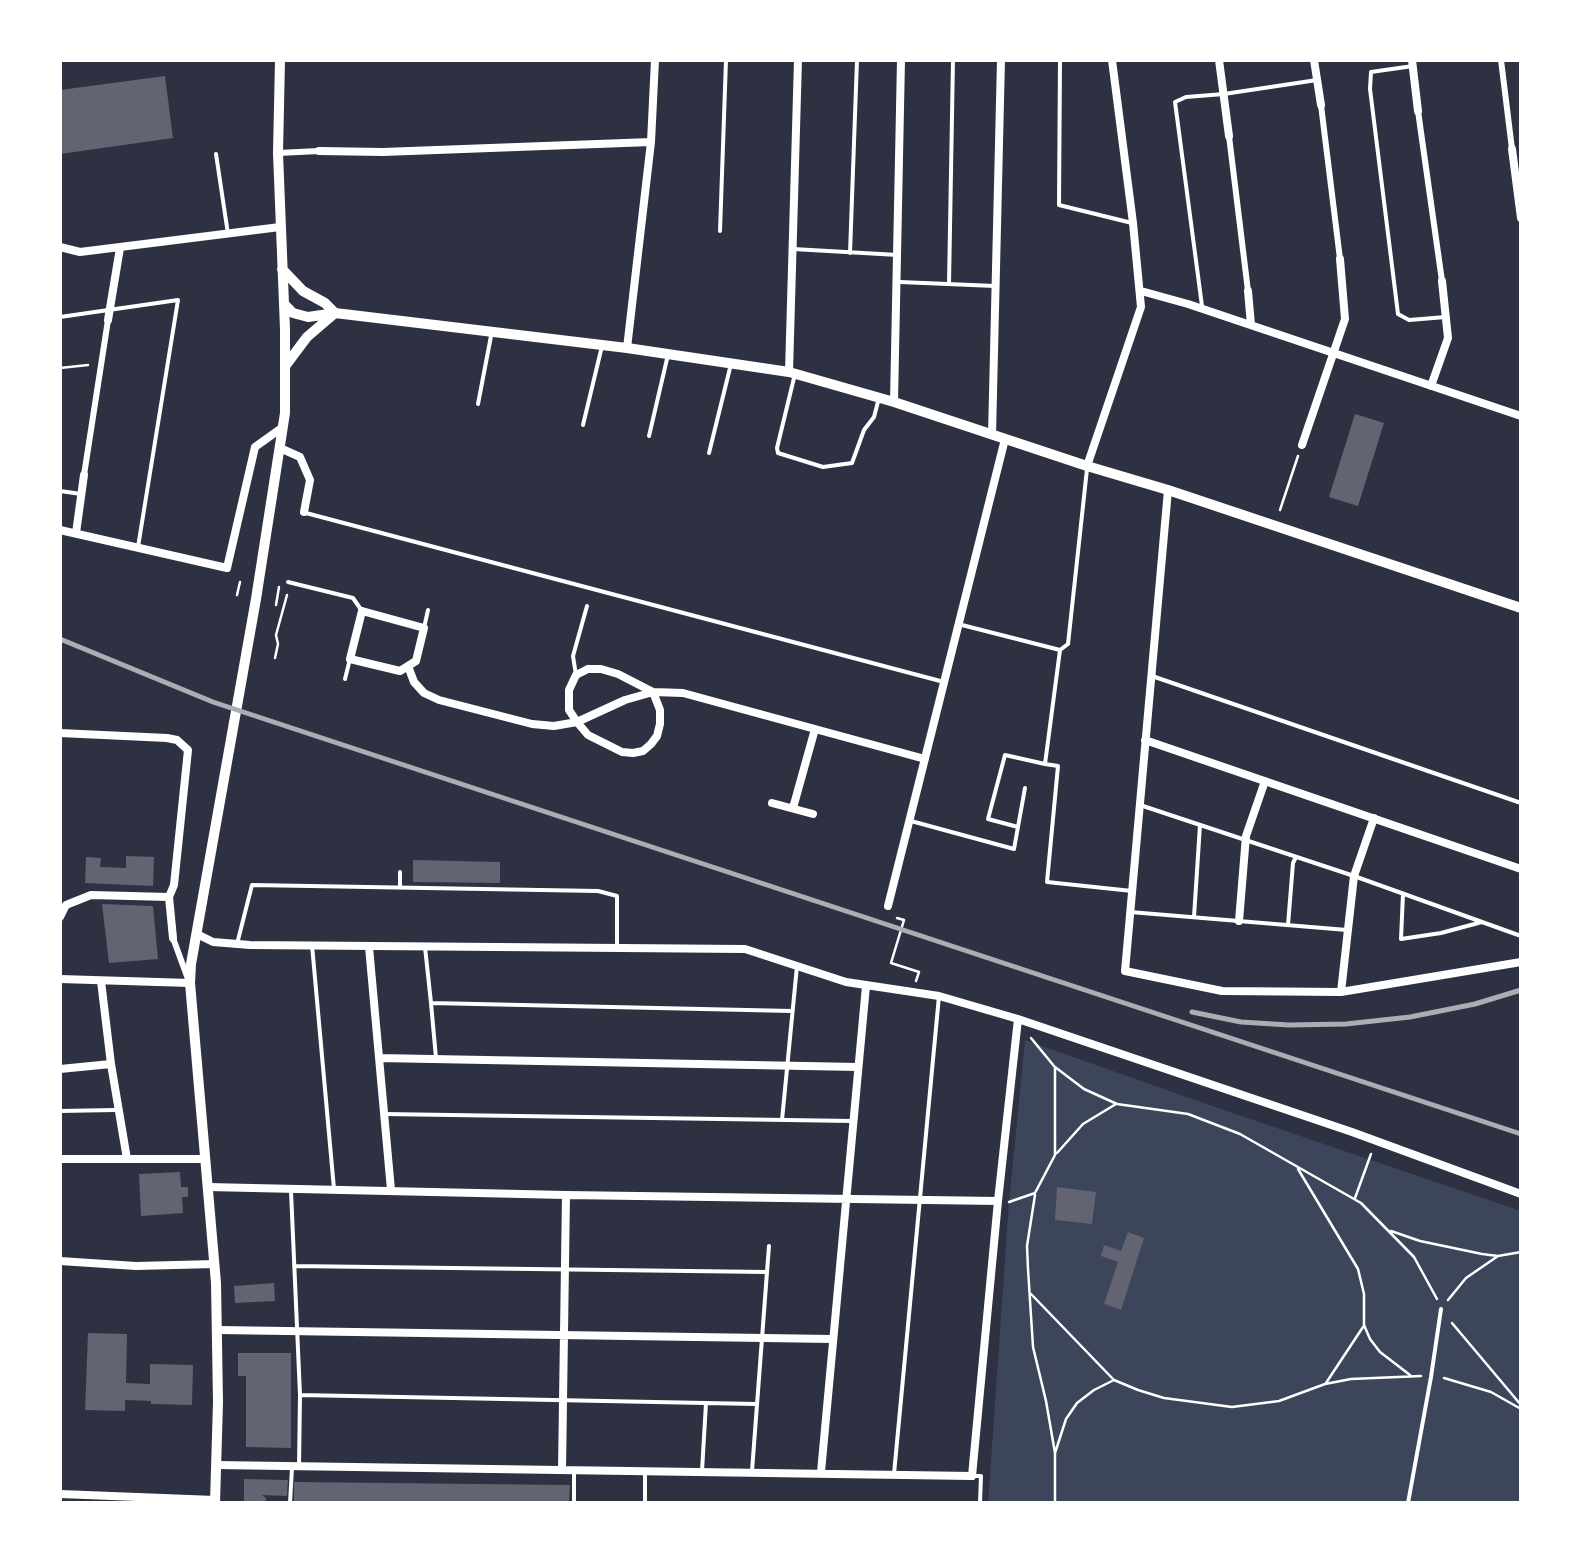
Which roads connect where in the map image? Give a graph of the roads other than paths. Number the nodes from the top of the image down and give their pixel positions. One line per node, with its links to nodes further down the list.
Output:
1 (280, 60): 23 (street)
2 (655, 60): 20 (street)
3 (726, 60): 29 (lane)
4 (798, 60): 33 (street)
5 (856, 60): 34 (lane)
6 (902, 60): 35 (street)
7 (953, 60): 40 (lane)
8 (1001, 60): 41 (street)
9 (1060, 60): 27 (lane)
10 (1112, 60): 27 (street)
11 (1219, 60): 16 (street)
12 (1314, 60): 15 (street)
13 (1502, 60): 21 (street)
14 (1412, 63): 18 (street); 49 (lane)
15 (1317, 80): 16 (lane); 17 (street)
16 (1224, 94): 19 (street); 45 (lane)
17 (1321, 105): 36 (street)
18 (1418, 111): 38 (street)
19 (1229, 136): 43 (street)
20 (651, 142): 22 (street); 53 (street)
21 (1512, 149): 25 (street)
22 (319, 151): 23 (street)
23 (278, 153): 28 (street)
24 (216, 154): 30 (lane)
25 (1519, 189): 26 (street)
26 (1521, 218)
27 (1134, 223): 42 (street)
28 (280, 227): 30 (street); 37 (street)
29 (720, 231)
30 (228, 234): 32 (street)
31 (60, 247): 32 (street)
32 (120, 248): 47 (street)
33 (792, 250): 34 (lane); 58 (street)
34 (850, 252): 35 (lane)
35 (898, 255): 39 (street)
36 (1340, 259): 55 (street)
37 (282, 268): 44 (street); 46 (street)
38 (1442, 281): 49 (street)
39 (897, 282): 40 (lane); 61 (street)
40 (949, 284): 41 (lane)
41 (995, 286): 66 (street)
42 (1141, 291): 45 (street); 72 (street)
43 (1248, 291): 50 (street)
44 (284, 303): 46 (street); 57 (street)
45 (1202, 309): 50 (street)
46 (335, 313): 51 (street); 57 (street)
47 (109, 315): 48 (lane); 73 (street); 80 (lane)
48 (60, 317)
49 (1446, 317): 59 (street)
50 (1251, 325): 55 (street)
51 (492, 332): 52 (street); 62 (lane)
52 (602, 346): 53 (street); 64 (lane)
53 (627, 348): 54 (street)
54 (668, 354): 56 (street); 67 (lane)
55 (1334, 354): 59 (street); 69 (street)
56 (731, 363): 58 (street); 71 (lane)
57 (285, 366): 65 (street)
58 (792, 372): 60 (street); 60 (lane)
59 (1431, 386): 63 (street)
60 (879, 398): 61 (street)
61 (894, 402): 66 (street)
62 (478, 404)
63 (1521, 416)
64 (582, 426)
65 (283, 428): 70 (street); 80 (street)
66 (992, 435): 68 (street)
67 (650, 436)
68 (1005, 439): 72 (street); 86 (street)
69 (1302, 445)
70 (280, 448): 77 (street); 130 (street)
71 (709, 453)
72 (1087, 466): 75 (street); 88 (lane)
73 (84, 475): 76 (street)
74 (60, 490): 76 (lane)
75 (1168, 490): 83 (street); 92 (street)
76 (82, 494): 79 (street)
77 (304, 512): 94 (lane)
78 (60, 530): 79 (street)
79 (76, 533): 80 (street)
80 (138, 547)
81 (288, 585): 85 (lane)
82 (587, 606): 91 (lane)
83 (1521, 608)
84 (428, 610): 87 (lane)
85 (362, 611): 87 (street); 89 (street)
86 (958, 624): 88 (lane); 94 (street)
87 (424, 628): 90 (street)
88 (1060, 650): 101 (lane)
89 (350, 659): 90 (street); 93 (lane)
90 (408, 666): 96 (street)
91 (576, 675): 95 (street); 96 (street)
92 (1150, 676): 99 (street); 105 (lane)
93 (345, 679)
94 (944, 682): 100 (street)
95 (653, 692): 96 (street); 96 (street); 97 (street)
96 (577, 722)
97 (815, 729): 100 (street); 107 (street)
98 (60, 733): 121 (street)
99 (1145, 740): 102 (street); 106 (street)
100 (925, 758): 110 (street)
101 (1045, 764): 112 (lane); 119 (lane)
102 (1265, 781): 109 (street); 113 (street)
103 (1025, 788): 112 (lane)
104 (772, 803): 107 (street)
105 (1521, 803)
106 (1138, 805): 111 (lane); 119 (street)
107 (793, 808): 108 (street)
108 (813, 814)
109 (1374, 818): 115 (street); 117 (street)
110 (911, 821): 112 (lane); 122 (street)
111 (1200, 825): 113 (lane); 125 (lane)
112 (1018, 827)
113 (1246, 840): 114 (lane); 126 (street)
114 (1296, 856): 117 (lane); 128 (lane)
115 (1521, 868)
116 (400, 872): 118 (lane)
117 (1354, 876): 120 (lane); 129 (street)
118 (400, 888): 133 (lane); 137 (lane)
119 (1132, 891): 123 (street)
120 (1403, 894): 127 (lane); 127 (lane)
121 (169, 897): 124 (street); 132 (street)
122 (888, 906)
123 (1130, 912): 125 (lane); 144 (street)
124 (60, 917)
125 (1194, 918): 126 (lane)
126 (1240, 921): 128 (lane)
127 (1482, 922): 131 (lane)
128 (1288, 926): 129 (lane)
129 (1347, 930): 144 (street)
130 (197, 934): 133 (street); 142 (street)
131 (1521, 936)
132 (173, 938): 142 (street)
133 (237, 944): 134 (street)
134 (312, 946): 135 (street); 165 (lane)
135 (370, 947): 136 (street); 149 (street)
136 (425, 947): 137 (street); 146 (lane)
137 (616, 949): 139 (street)
138 (1521, 962): 144 (street)
139 (797, 966): 143 (street); 147 (lane)
140 (60, 979): 141 (street)
141 (101, 981): 142 (street); 151 (street)
142 (190, 984): 160 (street)
143 (866, 986): 145 (street); 153 (street)
144 (1342, 992)
145 (939, 996): 148 (street); 170 (lane)
146 (430, 1003): 147 (lane); 150 (lane)
147 (792, 1010): 152 (lane)
148 (1018, 1019): 167 (street); 171 (street)
149 (379, 1058): 150 (street); 157 (street)
150 (436, 1059): 152 (street)
151 (111, 1064): 154 (street); 155 (street)
152 (787, 1066): 153 (street); 158 (lane)
153 (858, 1067): 159 (street)
154 (60, 1069)
155 (118, 1110): 156 (lane); 162 (street)
156 (60, 1111)
157 (384, 1114): 158 (lane); 166 (street)
158 (782, 1120): 159 (lane)
159 (853, 1122): 169 (street)
160 (205, 1158): 162 (street); 163 (street)
161 (60, 1159): 162 (street)
162 (127, 1159)
163 (208, 1186): 164 (street); 174 (street)
164 (291, 1188): 165 (street); 175 (lane)
165 (334, 1189): 166 (street)
166 (390, 1190): 168 (street)
167 (1521, 1194)
168 (566, 1195): 169 (street); 176 (street)
169 (846, 1200): 170 (street); 183 (street)
170 (919, 1200): 171 (street); 196 (lane)
171 (998, 1201): 197 (street)
172 (769, 1246): 177 (lane)
173 (60, 1261): 174 (street)
174 (214, 1264): 179 (street)
175 (294, 1266): 176 (lane); 180 (lane)
176 (565, 1269): 177 (lane); 181 (street)
177 (766, 1272): 182 (lane)
178 (1441, 1309): 205 (lane)
179 (218, 1330): 180 (street); 188 (street)
180 (298, 1330): 181 (street); 184 (lane)
181 (564, 1336): 182 (street); 185 (street)
182 (761, 1338): 183 (street); 187 (lane)
183 (832, 1339): 195 (street)
184 (300, 1396): 185 (lane); 189 (lane)
185 (563, 1400): 186 (lane); 190 (street)
186 (706, 1403): 187 (lane); 193 (lane)
187 (756, 1404): 194 (lane)
188 (216, 1465): 189 (street); 200 (street)
189 (296, 1466): 190 (street); 201 (lane)
190 (562, 1470): 191 (street)
191 (574, 1470): 192 (street); 202 (lane)
192 (645, 1471): 193 (street); 203 (lane)
193 (702, 1471): 194 (street)
194 (752, 1471): 195 (street)
195 (821, 1472): 196 (street)
196 (894, 1474): 197 (street)
197 (972, 1476): 204 (lane)
198 (60, 1494): 199 (street)
199 (110, 1500): 200 (street)
200 (215, 1502)
201 (290, 1503)
202 (574, 1503)
203 (645, 1503)
204 (980, 1503)
205 (1408, 1503)

